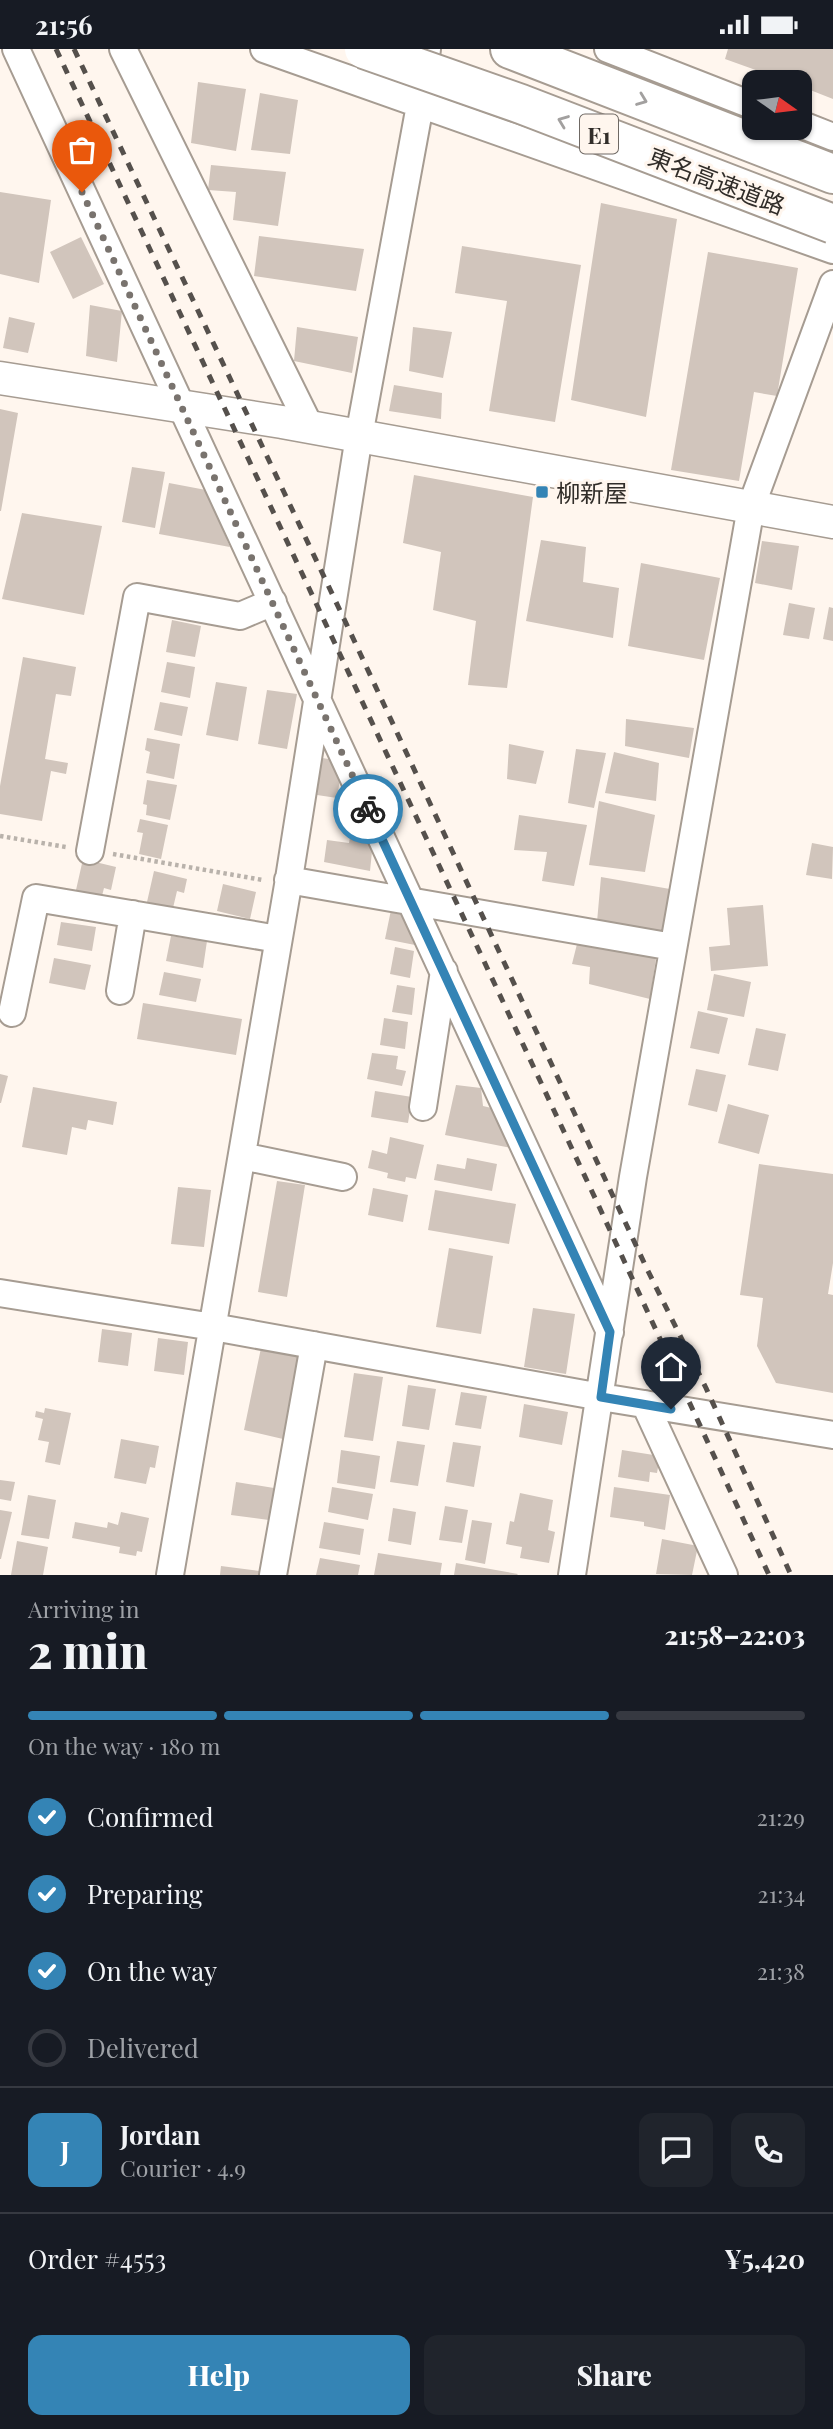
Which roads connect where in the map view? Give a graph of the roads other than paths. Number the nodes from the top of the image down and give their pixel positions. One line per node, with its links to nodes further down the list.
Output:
1 (16, 49): 17 (street)
2 (123, 49): 18 (street)
3 (264, 49): 9 (street)
4 (364, 49): 13 (highway, 東名高速道路 / E1, one-way to 4, bridge)
5 (427, 49): 9 (street)
6 (510, 49): 12 (highway, 東名高速道路 / E1, one-way to 12)
7 (608, 49): 8 (street)
8 (742, 101)
9 (420, 105): 14 (street); 19 (street)
10 (812, 129): 11 (street)
11 (833, 137)
12 (833, 174)
13 (833, 224)
14 (833, 250)
15 (833, 284): 20 (street)
16 (0, 378): 17 (street)
17 (182, 407): 18 (street); 22 (street)
18 (310, 427): 19 (street)
19 (359, 436): 20 (street); 23 (street)
20 (751, 507): 21 (street); 29 (street)
21 (833, 522)
22 (273, 602): 23 (street); 24 (street)
23 (317, 696): 25 (street); 26 (street)
24 (90, 851)
25 (288, 883): 26 (street); 28 (street)
26 (411, 902): 29 (street); 30 (street)
27 (133, 914): 28 (street); 31 (street); 32 (street)
28 (278, 939): 34 (street)
29 (673, 947): 38 (street)
30 (444, 971): 33 (street); 38 (street)
31 (120, 991)
32 (12, 1013)
33 (423, 1107)
34 (242, 1156): 35 (street); 37 (street)
35 (343, 1177)
36 (0, 1293): 37 (street)
37 (213, 1327): 39 (street); 43 (street)
38 (610, 1332): 40 (street)
39 (314, 1345): 40 (street); 44 (street)
40 (601, 1397): 41 (street); 45 (street)
41 (645, 1404): 42 (street); 46 (street)
42 (833, 1435)
43 (170, 1575)
44 (273, 1575)
45 (572, 1575)
46 (724, 1575)

